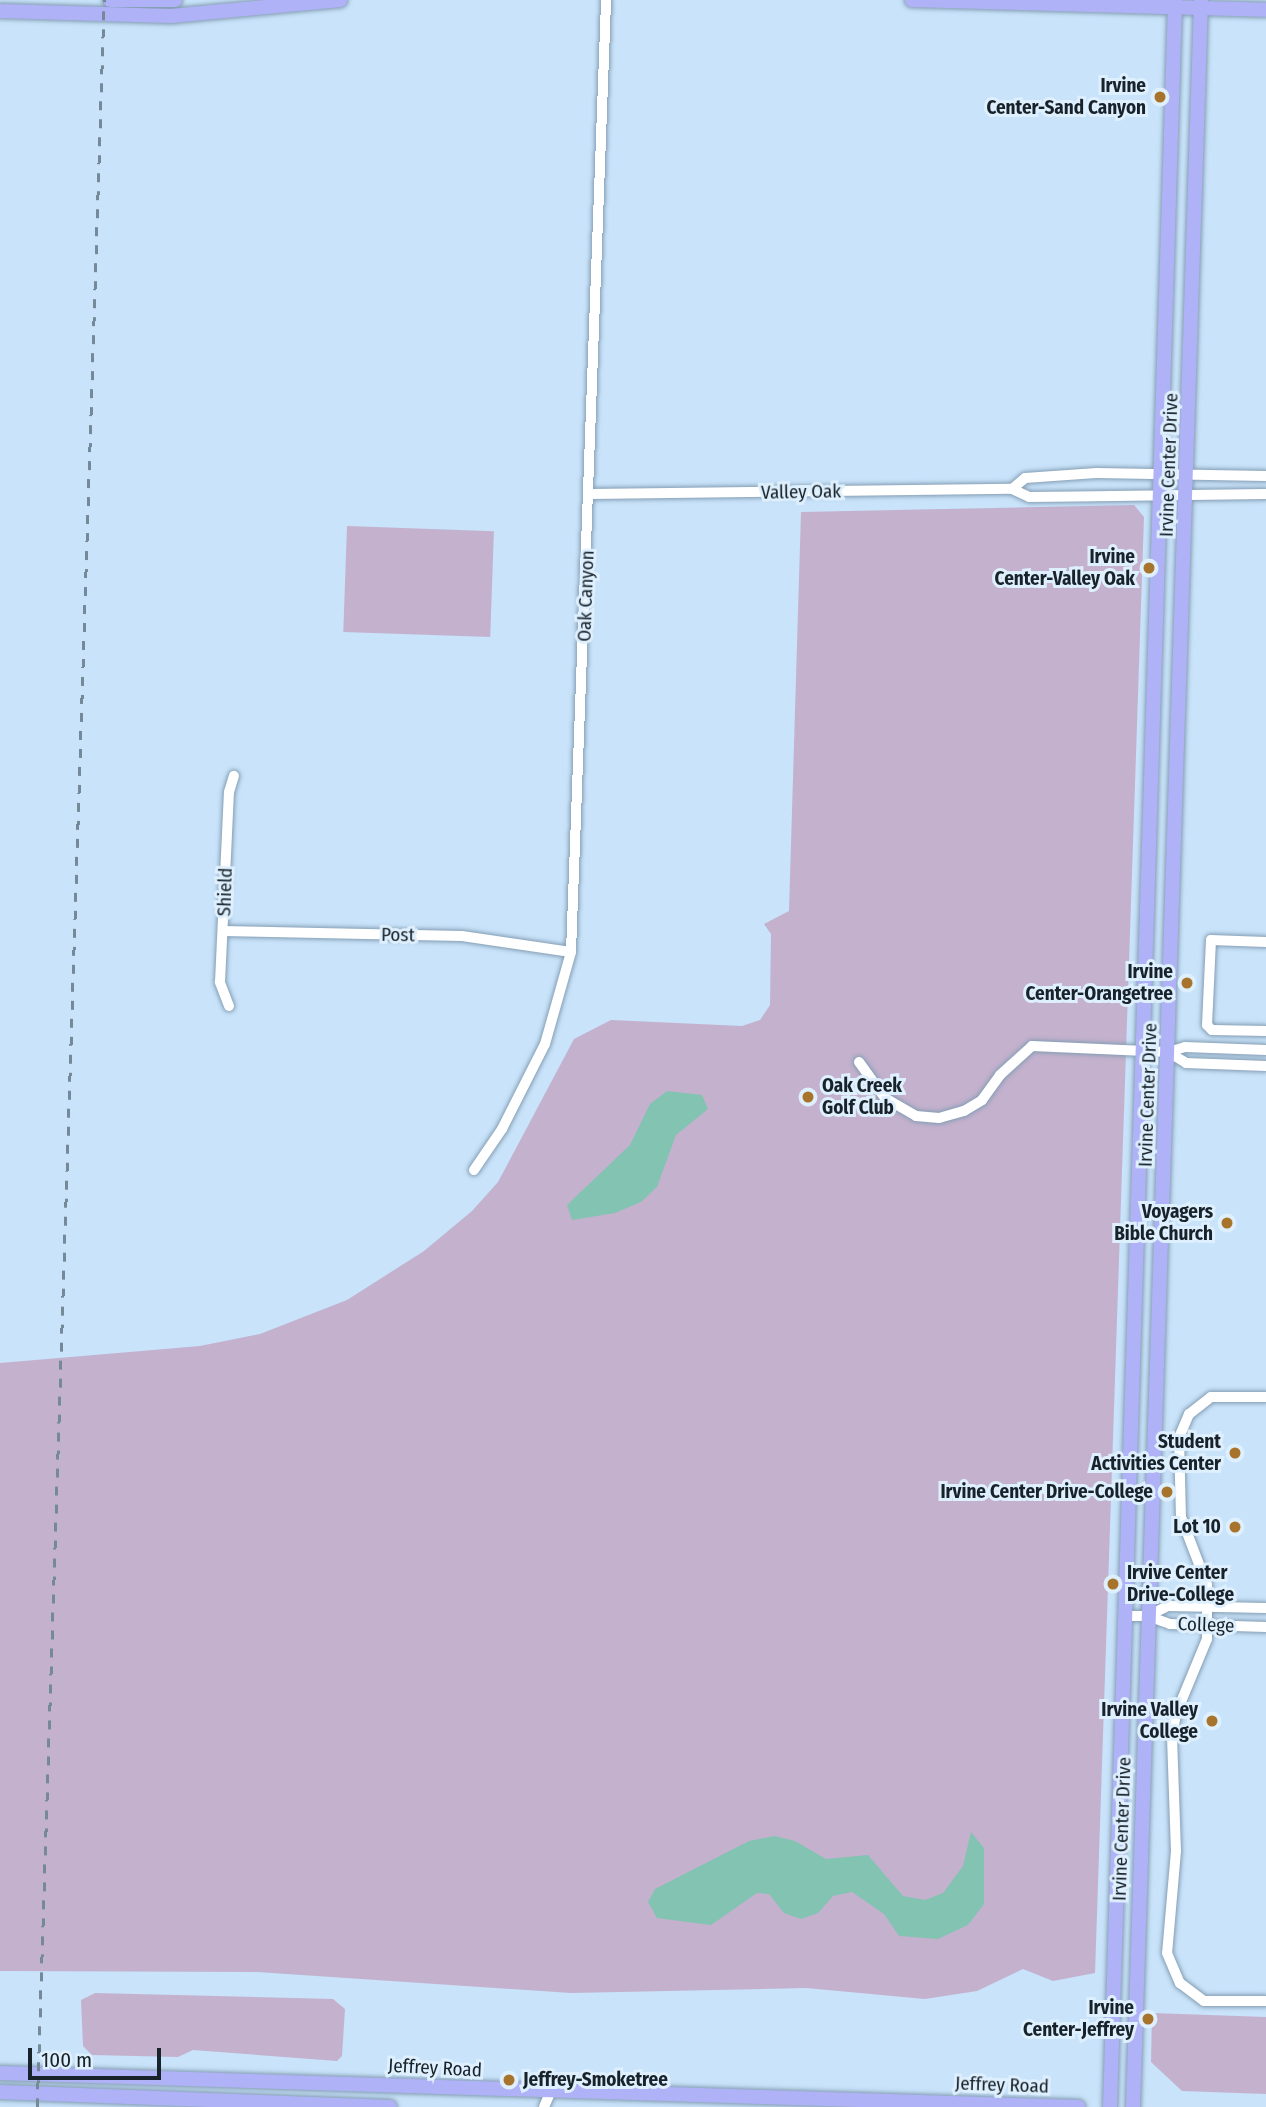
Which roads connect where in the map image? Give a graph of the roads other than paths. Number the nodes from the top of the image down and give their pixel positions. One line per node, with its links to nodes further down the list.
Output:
1 (110, 0): 2 (main road)
2 (175, 0)
3 (340, 0): 9 (main road)
4 (606, 0): 16 (street, Oak Canyon)
5 (912, 0): 6 (main road)
6 (1175, 4): 7 (main road); 10 (main road, Irvine Center Drive)
7 (1201, 4): 8 (main road); 11 (main road, Irvine Center Drive)
8 (1266, 10)
9 (0, 11)
10 (1160, 474): 11 (street, Valley Oak); 13 (street, Valley Oak); 14 (main road, Irvine Center Drive)
11 (1187, 475): 12 (street, Valley Oak); 15 (main road, Irvine Center Drive)
12 (1266, 476)
13 (1012, 489): 14 (street, Valley Oak); 16 (street, Valley Oak)
14 (1160, 494): 15 (street, Valley Oak); 25 (main road, Irvine Center Drive)
15 (1187, 494): 17 (street, Valley Oak); 26 (main road, Irvine Center Drive)
16 (590, 495): 21 (street, Oak Canyon)
17 (1266, 495)
18 (234, 776): 19 (street, Shield)
19 (223, 931): 21 (street, Post); 22 (street, Shield)
20 (1266, 942): 23 (street)
21 (571, 952): 29 (street, Oak Canyon)
22 (229, 1006)
23 (1266, 1031)
24 (1266, 1049): 26 (street)
25 (1140, 1052): 26 (street); 27 (street); 33 (main road, Irvine Center Drive)
26 (1168, 1052): 28 (street); 34 (main road, Irvine Center Drive)
27 (859, 1062)
28 (1266, 1066)
29 (474, 1170)
30 (1266, 1397): 31 (street)
31 (1207, 1606): 32 (street, College); 34 (street, College); 35 (street)
32 (1266, 1608)
33 (1125, 1616): 34 (street, College); 46 (main road, Irvine Center Drive)
34 (1148, 1616): 35 (street, College); 47 (main road, Irvine Center Drive)
35 (1206, 1626): 36 (street, College); 37 (street)
36 (1266, 1627)
37 (1266, 2001)
38 (0, 2073): 40 (main road, Jeffrey Road)
39 (0, 2092): 43 (main road)
40 (552, 2100): 41 (main road, Jeffrey Road); 44 (street)
41 (901, 2104): 42 (main road, Jeffrey Road)
42 (1024, 2106): 45 (main road, Jeffrey Road)
43 (390, 2107)
44 (544, 2107)
45 (1078, 2107)
46 (1111, 2107)
47 (1133, 2107)

